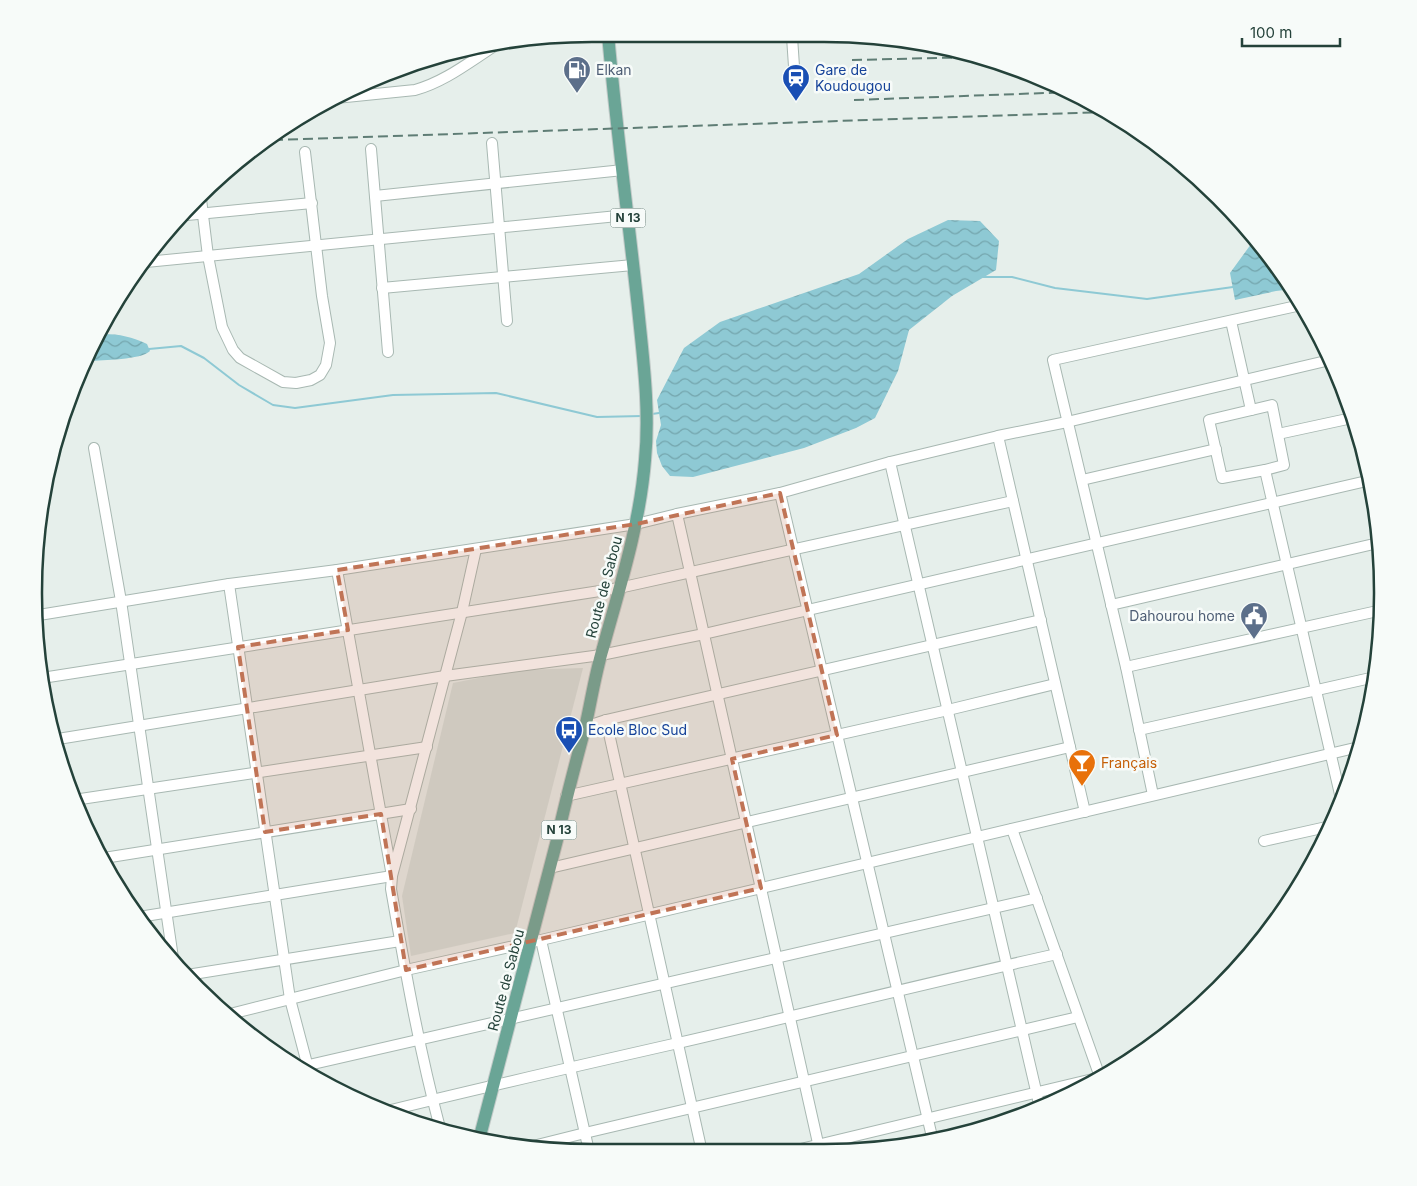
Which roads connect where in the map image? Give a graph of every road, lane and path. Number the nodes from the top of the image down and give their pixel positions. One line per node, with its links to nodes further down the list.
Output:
1 (609, 43): 9 (main road, Route de Sabou / N 13)
2 (792, 43): 4 (street)
3 (483, 54): 5 (street)
4 (795, 81)
5 (357, 96)
6 (492, 143): 10 (street)
7 (371, 149): 11 (street)
8 (305, 152): 12 (street)
9 (623, 170): 10 (street); 16 (main road, Route de Sabou / N 13)
10 (495, 183): 11 (street); 17 (street)
11 (375, 196): 18 (street)
12 (312, 203): 14 (street); 19 (street)
13 (202, 206): 14 (street)
14 (203, 214): 15 (street); 20 (street)
15 (194, 215)
16 (628, 215): 17 (street); 22 (main road, Route de Sabou / N 13)
17 (499, 228): 18 (street); 23 (street)
18 (378, 239): 19 (street); 24 (street)
19 (317, 245): 20 (street); 20 (street)
20 (208, 256): 21 (street)
21 (154, 261)
22 (633, 265): 23 (street); 46 (main road, Route de Sabou / N 13)
23 (503, 276): 24 (street); 26 (street)
24 (382, 288): 28 (street)
25 (1294, 307): 27 (street)
26 (507, 321)
27 (1231, 321): 30 (street); 33 (street)
28 (388, 352)
29 (1323, 362): 30 (street)
30 (1244, 380): 31 (street); 33 (street)
31 (1251, 410): 34 (street); 37 (street)
32 (1346, 419): 34 (street)
33 (1067, 422): 35 (street); 40 (street)
34 (1278, 434): 39 (street)
35 (998, 436): 38 (street); 43 (street)
36 (94, 448): 59 (street)
37 (1216, 449): 39 (street); 40 (street)
38 (890, 462): 42 (street); 47 (street)
39 (1265, 470): 44 (street)
40 (1082, 480): 48 (street)
41 (1363, 482): 44 (street)
42 (780, 493): 45 (street); 51 (street)
43 (1013, 501): 47 (street); 52 (street)
44 (1272, 503): 48 (street); 53 (street)
45 (677, 514): 46 (street); 55 (street)
46 (636, 524): 50 (street); 58 (main road, Route de Sabou / N 13)
47 (905, 524): 51 (street); 57 (street)
48 (1097, 543): 52 (street); 60 (street)
49 (1372, 544): 53 (street)
50 (476, 549): 54 (street); 62 (street)
51 (793, 549): 55 (street); 61 (street)
52 (1027, 560): 57 (street); 65 (street)
53 (1286, 564): 60 (street); 66 (street)
54 (337, 570): 56 (street); 67 (street)
55 (690, 572): 58 (street); 68 (street)
56 (229, 584): 59 (street); 70 (street)
57 (919, 584): 61 (street); 69 (street)
58 (619, 588): 62 (street); 71 (main road, Route de Sabou / N 13)
59 (121, 601): 64 (street); 72 (street)
60 (1111, 605): 73 (street)
61 (808, 610): 68 (street); 74 (street)
62 (462, 612): 67 (street); 75 (street)
63 (1373, 612): 66 (street)
64 (43, 614)
65 (1041, 620): 69 (street); 78 (street)
66 (1301, 628): 73 (street); 80 (street)
67 (348, 630): 70 (street); 79 (street)
68 (704, 634): 71 (street); 81 (street)
69 (933, 646): 74 (street); 83 (street)
70 (238, 647): 72 (street); 82 (street)
71 (601, 655): 75 (street); 86 (main road, Route de Sabou / N 13)
72 (130, 664): 76 (street); 85 (street)
73 (1126, 667): 87 (street)
74 (822, 671): 81 (street); 88 (street)
75 (445, 676): 79 (street); 91 (street)
76 (49, 677)
77 (1368, 679): 80 (street)
78 (1055, 684): 83 (street); 90 (street)
79 (359, 690): 82 (street); 94 (street)
80 (1316, 690): 87 (street); 93 (street)
81 (717, 695): 84 (street); 95 (street)
82 (247, 708): 85 (street); 96 (street)
83 (948, 710): 88 (street); 97 (street)
84 (606, 720): 86 (street); 98 (street)
85 (139, 726): 89 (street); 99 (street)
86 (585, 727): 102 (main road, Route de Sabou / N 13)
87 (1139, 730): 101 (street)
88 (837, 735): 95 (street); 103 (street)
89 (62, 738)
90 (1070, 747): 97 (street); 106 (street)
91 (427, 748): 94 (street); 105 (street)
92 (1352, 749): 93 (street)
93 (1330, 754): 100 (street); 101 (street)
94 (371, 756): 96 (street); 107 (street)
95 (732, 759): 98 (street); 108 (street)
96 (257, 773): 99 (street); 111 (street)
97 (962, 773): 103 (street); 112 (street)
98 (620, 784): 102 (street); 114 (street)
99 (148, 789): 104 (street); 115 (street)
100 (1338, 789)
101 (1153, 795): 106 (street)
102 (566, 796): 118 (main road, Route de Sabou / N 13)
103 (852, 798): 108 (street); 117 (street)
104 (82, 799)
105 (411, 809): 107 (street); 119 (street)
106 (1085, 812): 109 (street)
107 (381, 814): 111 (street); 119 (street)
108 (746, 822): 114 (street); 120 (street)
109 (1012, 828): 112 (street); 122 (street)
110 (1322, 828): 113 (street)
111 (265, 832): 115 (street); 121 (street)
112 (977, 837): 117 (street); 123 (street)
113 (1264, 841)
114 (634, 848): 118 (street); 125 (street)
115 (157, 850): 116 (street); 124 (street)
116 (110, 857)
117 (867, 863): 120 (street); 127 (street)
118 (550, 868): 129 (main road, Route de Sabou / N 13)
119 (392, 876): 121 (street); 128 (street)
120 (761, 888): 125 (street); 132 (street)
121 (274, 895): 124 (street); 133 (street)
122 (1037, 898): 123 (street); 131 (street)
123 (994, 908): 127 (street); 134 (street)
124 (166, 912): 126 (street); 130 (street)
125 (649, 914): 129 (street); 137 (street)
126 (147, 916)
127 (884, 933): 132 (street); 138 (street)
128 (400, 941): 133 (street); 135 (street)
129 (536, 941): 135 (street); 140 (street); 144 (main road, Route de Sabou / N 13)
130 (171, 947)
131 (1057, 954): 134 (street); 143 (street)
132 (776, 957): 137 (street); 142 (street)
133 (284, 960): 136 (street); 139 (street)
134 (1007, 965): 138 (street); 145 (street)
135 (406, 970): 139 (street); 146 (street)
136 (196, 974)
137 (665, 983): 140 (street); 147 (street)
138 (897, 990): 142 (street); 148 (street)
139 (290, 999): 141 (street); 149 (street)
140 (556, 1009): 144 (street); 150 (street)
141 (237, 1012)
142 (790, 1016): 147 (street); 153 (street)
143 (1078, 1017): 145 (street); 152 (street)
144 (511, 1018): 146 (street); 155 (main road, Route de Sabou / N 13)
145 (1022, 1031): 148 (street); 156 (street)
146 (420, 1039): 151 (street); 157 (street)
147 (678, 1043): 150 (street); 160 (street)
148 (913, 1056): 153 (street); 161 (street)
149 (304, 1062)
150 (570, 1066): 155 (street); 164 (street)
151 (313, 1067)
152 (1096, 1072)
153 (804, 1082): 160 (street); 170 (street)
154 (1075, 1083): 156 (street)
155 (494, 1084): 157 (street); 163 (main road, Route de Sabou / N 13)
156 (1037, 1092): 158 (street); 161 (street)
157 (433, 1099): 159 (street); 162 (street)
158 (1039, 1100)
159 (399, 1108)
160 (692, 1108): 164 (street); 169 (street)
161 (928, 1118): 165 (street); 167 (street)
162 (438, 1121)
163 (481, 1132)
164 (585, 1133): 166 (street); 168 (street)
165 (931, 1133)
166 (551, 1142)
167 (840, 1143)
168 (587, 1144)
169 (700, 1144)
170 (818, 1144)

